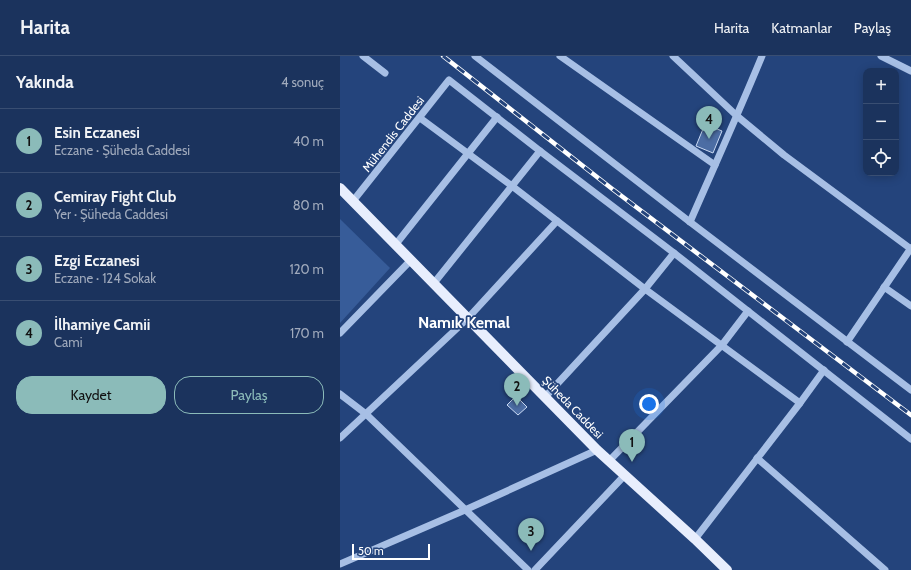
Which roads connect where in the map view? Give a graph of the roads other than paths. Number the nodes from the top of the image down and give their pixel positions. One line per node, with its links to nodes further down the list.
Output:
1 (363, 56): 8 (street)
2 (475, 56): 19 (street)
3 (560, 56): 14 (street)
4 (673, 56): 9 (street)
5 (762, 56): 9 (street)
6 (881, 56): 7 (street)
7 (911, 71)
8 (385, 73)
9 (737, 116): 14 (street); 21 (street)
10 (420, 118): 11 (street, Mühendis Caddesi); 13 (street); 17 (street, Mühendis Caddesi)
11 (497, 118): 12 (street); 13 (street)
12 (540, 151): 15 (street); 22 (street)
13 (468, 154): 15 (street); 20 (street)
14 (715, 165): 19 (street)
15 (512, 186): 18 (street); 24 (street)
16 (340, 188): 17 (main road, Şüheda Caddesi)
17 (353, 201): 20 (main road, Şüheda Caddesi)
18 (557, 221): 26 (street); 29 (street)
19 (690, 222): 31 (street)
20 (396, 244): 23 (main road, Şüheda Caddesi)
21 (911, 248): 25 (street)
22 (674, 253): 26 (street); 28 (street)
23 (411, 260): 24 (main road, Şüheda Caddesi); 30 (street)
24 (434, 283): 29 (main road, Şüheda Caddesi)
25 (884, 287): 27 (street); 31 (street)
26 (645, 289): 32 (street); 36 (street)
27 (911, 306)
28 (748, 311): 32 (street); 33 (street)
29 (468, 318): 36 (main road, Şüheda Caddesi); 38 (street)
30 (340, 333)
31 (847, 342): 34 (street)
32 (722, 345): 37 (street); 43 (street)
33 (824, 370): 37 (street); 40 (street)
34 (911, 390)
35 (340, 394): 38 (street)
36 (545, 397): 41 (main road, Şüheda Caddesi)
37 (800, 403): 42 (street)
38 (366, 414): 39 (street); 45 (street)
39 (340, 438)
40 (911, 439)
41 (597, 450): 43 (main road, Şüheda Caddesi); 45 (street)
42 (757, 458): 46 (street); 52 (street)
43 (609, 461): 44 (main road, Şüheda Caddesi)
44 (624, 476): 46 (main road, Şüheda Caddesi); 50 (street)
45 (465, 510): 47 (street); 48 (street)
46 (696, 539): 51 (main road, Şüheda Caddesi)
47 (340, 564)
48 (527, 568): 49 (street)
49 (517, 570)
50 (535, 570)
51 (727, 570)
52 (885, 570)

